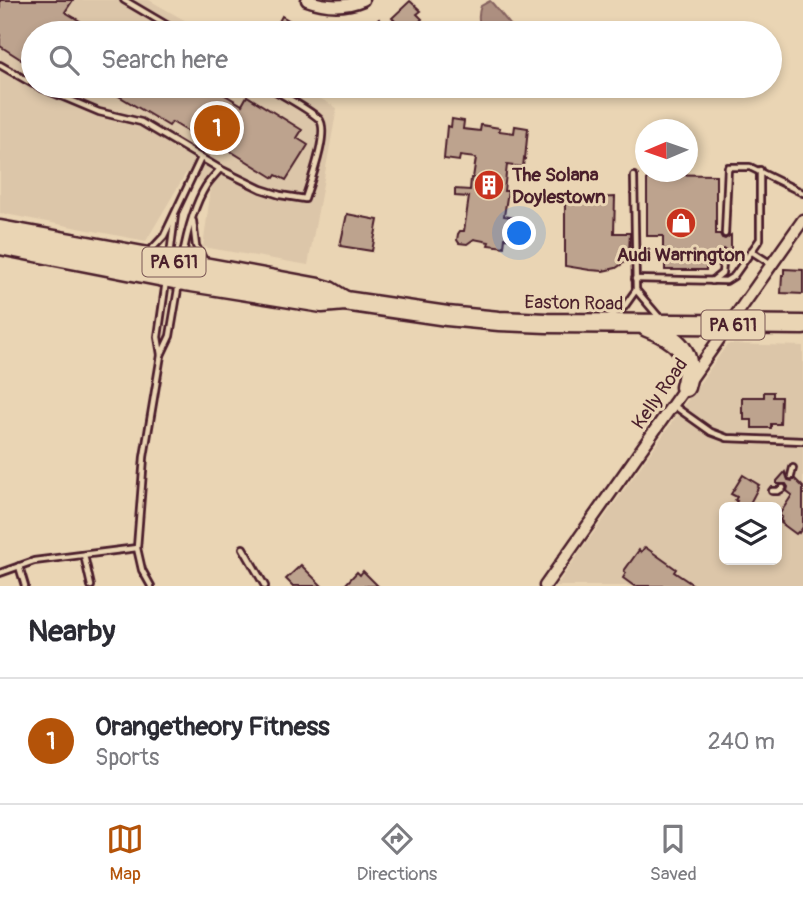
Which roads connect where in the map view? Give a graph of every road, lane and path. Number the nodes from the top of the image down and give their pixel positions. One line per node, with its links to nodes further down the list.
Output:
1 (124, 0): 4 (lane)
2 (307, 0): 3 (street)
3 (363, 0)
4 (160, 21)
5 (0, 65): 6 (lane)
6 (21, 77)
7 (65, 98): 9 (lane)
8 (286, 98): 10 (lane)
9 (201, 158): 10 (lane); 14 (lane)
10 (220, 169): 15 (lane)
11 (760, 170): 13 (lane); 18 (lane); 20 (lane)
12 (634, 176): 26 (lane)
13 (803, 193)
14 (175, 215): 22 (lane); 25 (lane)
15 (193, 220): 24 (lane); 25 (lane)
16 (803, 220): 23 (street, Kelly Road)
17 (0, 230): 22 (highway, Easton Road / PA 611)
18 (725, 234)
19 (0, 246): 25 (highway, Easton Road / PA 611)
20 (751, 251): 23 (lane); 27 (lane)
21 (724, 254): 27 (lane)
22 (145, 257): 25 (highway, Easton Road / PA 611)
23 (772, 264): 33 (street, Kelly Road)
24 (218, 270): 25 (highway, Easton Road / PA 611); 29 (highway, Easton Road / PA 611)
25 (174, 271): 29 (highway, Easton Road / PA 611); 35 (lane); 35 (lane)
26 (635, 279): 27 (lane); 28 (lane)
27 (712, 281)
28 (636, 290): 30 (lane); 32 (lane)
29 (345, 301): 30 (highway, Easton Road / PA 611)
30 (598, 323): 31 (highway, Easton Road / PA 611)
31 (637, 324): 32 (highway, Easton Road / PA 611); 36 (highway)
32 (663, 324): 33 (highway, Easton Road / PA 611)
33 (730, 325): 34 (highway, Easton Road / PA 611); 36 (street, Kelly Road)
34 (803, 325)
35 (161, 355): 43 (lane)
36 (685, 387): 37 (street, Kelly Road)
37 (673, 404): 38 (lane); 52 (street, Kelly Road)
38 (803, 441)
39 (793, 468): 40 (lane)
40 (791, 476)
41 (783, 488): 42 (lane)
42 (772, 491)
43 (138, 548): 45 (lane); 50 (lane)
44 (243, 548): 51 (lane)
45 (84, 555): 46 (lane); 49 (lane)
46 (19, 566): 47 (lane); 48 (lane)
47 (0, 573)
48 (25, 586)
49 (91, 586)
50 (151, 586)
51 (265, 586)
52 (545, 586)

